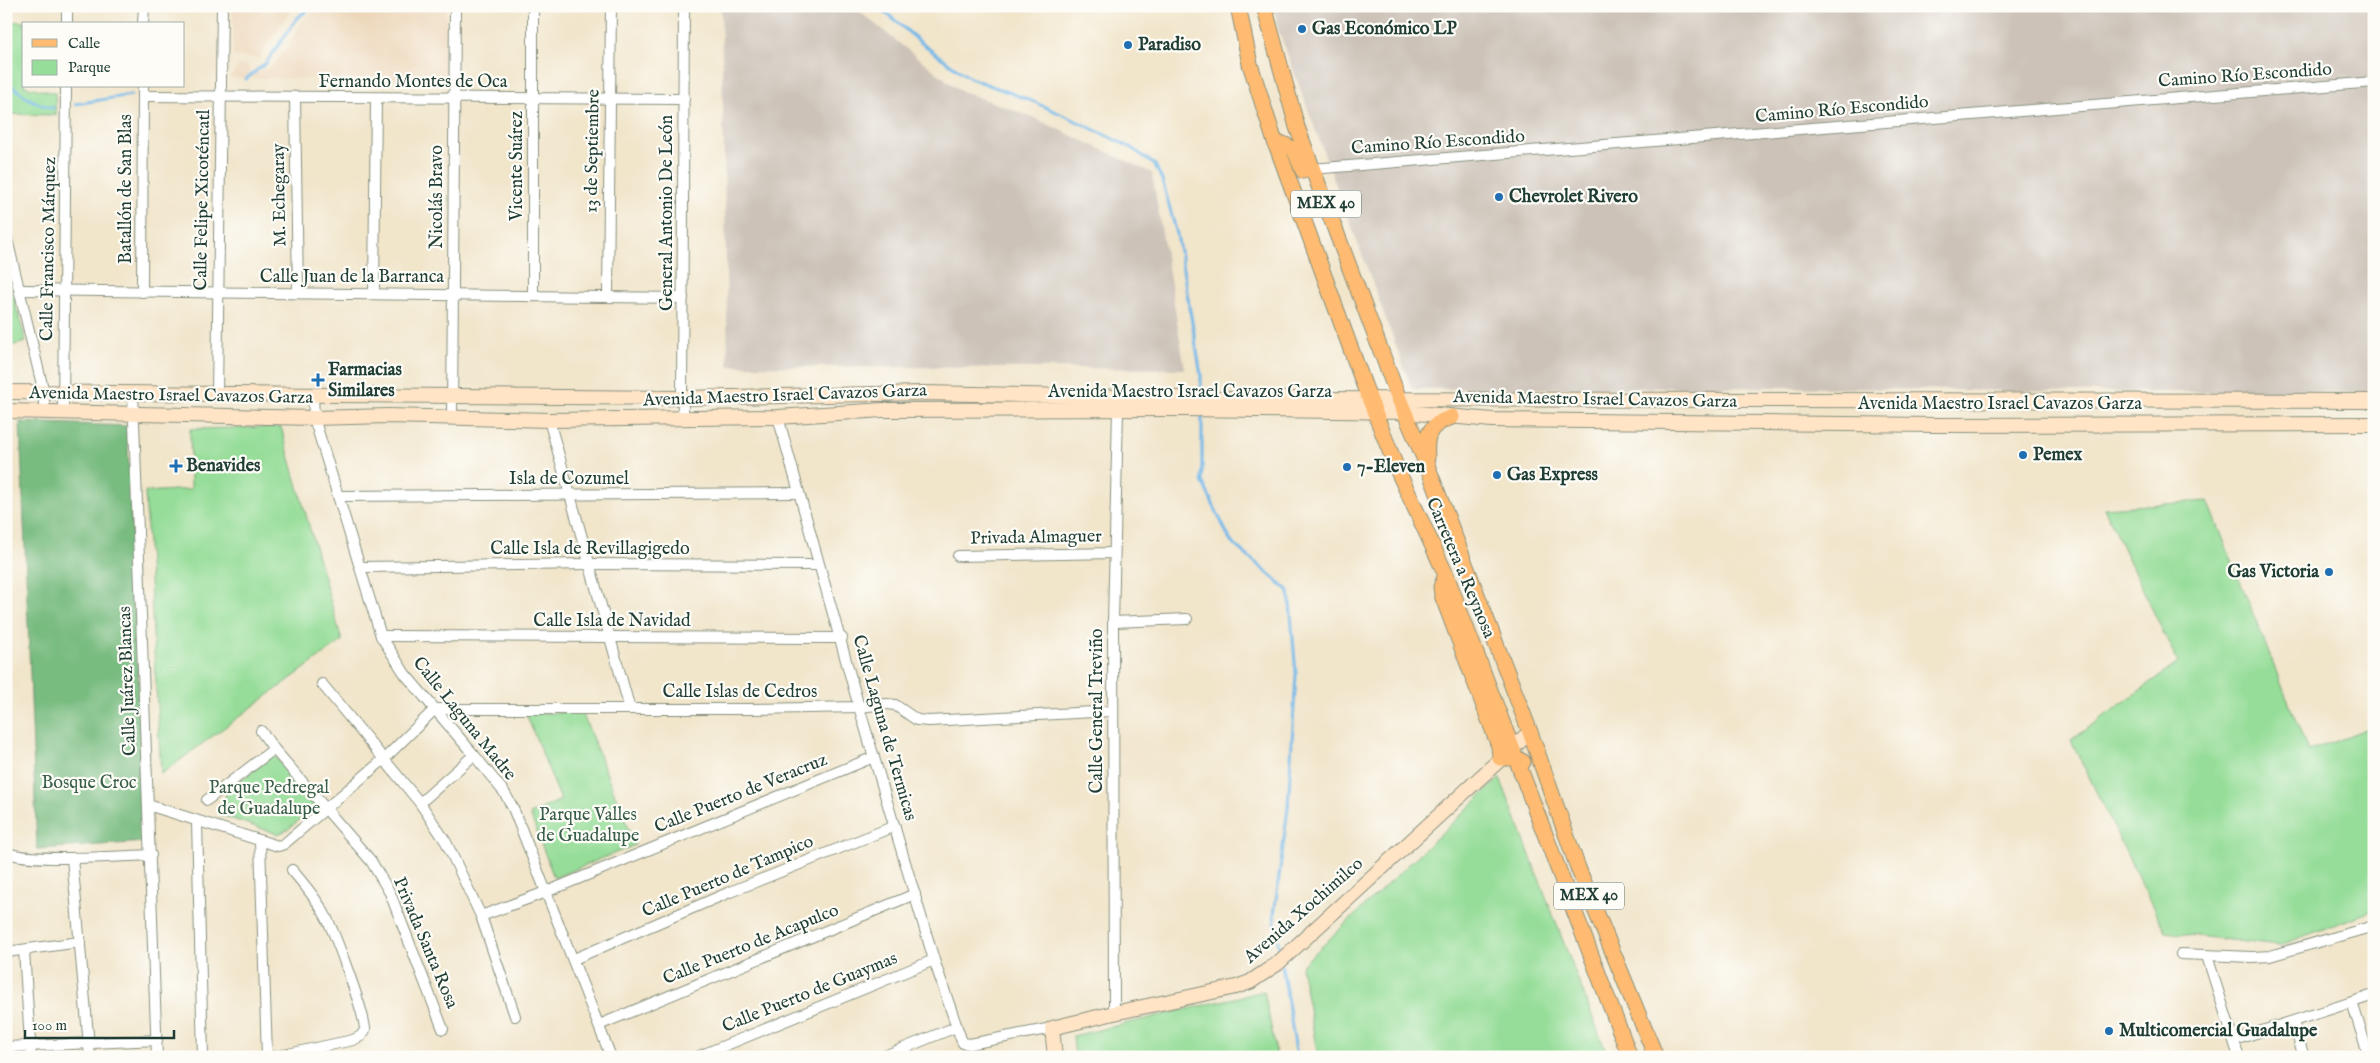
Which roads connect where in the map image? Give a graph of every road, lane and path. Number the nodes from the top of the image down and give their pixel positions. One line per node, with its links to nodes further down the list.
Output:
1 (67, 6): 10 (street)
2 (144, 6): 11 (street)
3 (222, 6): 15 (street, Calle Felipe Xicoténcatl)
4 (455, 6): 18 (street, Nicolás Bravo)
5 (533, 6): 19 (street, Vicente Suárez)
6 (611, 6): 20 (street, 13 de Septiembre)
7 (684, 6): 21 (street, General Antonio De León)
8 (1238, 6): 22 (main road, Carretera a Reynosa / MEX 40)
9 (1264, 6): 23 (main road, Carretera a Reynosa / MEX 40)
10 (67, 22)
11 (143, 22)
12 (2374, 82): 23 (street, Camino Río Escondido)
13 (66, 88): 26 (street, Calle Francisco Márquez)
14 (143, 91): 15 (street, Fernando Montes de Oca); 27 (street, Batallón de San Blas)
15 (221, 96): 16 (street, Fernando Montes de Oca); 30 (street, Calle Felipe Xicoténcatl)
16 (295, 98): 17 (street, Fernando Montes de Oca); 28 (street, M. Echegaray)
17 (376, 98): 18 (street, Fernando Montes de Oca); 29 (street)
18 (453, 98): 19 (street, Fernando Montes de Oca); 31 (street, Nicolás Bravo)
19 (533, 99): 20 (street, Fernando Montes de Oca); 32 (street, Vicente Suárez)
20 (610, 99): 21 (street, Fernando Montes de Oca); 33 (street, 13 de Septiembre)
21 (684, 99): 34 (street, General Antonio De León)
22 (1276, 146): 35 (main road); 49 (main road, Carretera a Reynosa / MEX 40)
23 (1312, 169): 35 (main road, Carretera a Reynosa / MEX 40)
24 (6, 235): 25 (street)
25 (21, 290): 26 (street, Calle Juan de la Barranca); 37 (street)
26 (65, 291): 27 (street, Calle Juan de la Barranca); 38 (street, Calle Francisco Márquez)
27 (142, 292): 30 (street, Calle Juan de la Barranca)
28 (298, 293): 29 (street, Calle Juan de la Barranca); 30 (street, Calle Juan de la Barranca)
29 (374, 293): 31 (street, Calle Juan de la Barranca)
30 (218, 294): 40 (street, Calle Felipe Xicoténcatl)
31 (452, 294): 32 (street, Calle Juan de la Barranca); 42 (street, Nicolás Bravo)
32 (533, 295): 33 (street, Calle Juan de la Barranca)
33 (608, 296): 34 (street, Calle Juan de la Barranca)
34 (683, 298): 43 (street, General Antonio De León)
35 (1377, 342): 48 (main road, Carretera a Reynosa / MEX 40)
36 (6, 392): 37 (main road, Avenida Maestro Israel Cavazos Garza)
37 (44, 393): 38 (main road, Avenida Maestro Israel Cavazos Garza); 52 (street)
38 (63, 393): 39 (main road, Avenida Maestro Israel Cavazos Garza); 53 (street, Calle Francisco Márquez)
39 (133, 394): 40 (main road, Avenida Maestro Israel Cavazos Garza); 54 (street, Calle Juárez Blancas)
40 (217, 395): 41 (main road, Avenida Maestro Israel Cavazos Garza)
41 (313, 395): 42 (main road, Avenida Maestro Israel Cavazos Garza); 57 (street, Calle Laguna Madre)
42 (451, 397): 43 (main road, Avenida Maestro Israel Cavazos Garza); 58 (street, Nicolás Bravo)
43 (682, 398): 47 (main road, Avenida Maestro Israel Cavazos Garza); 59 (street, General Antonio De León)
44 (2109, 401): 46 (main road, Avenida Maestro Israel Cavazos Garza); 48 (main road, Avenida Maestro Israel Cavazos Garza); 62 (main road)
45 (2374, 401): 46 (main road, Avenida Maestro Israel Cavazos Garza)
46 (2168, 402): 61 (main road)
47 (1184, 404): 49 (main road, Avenida Maestro Israel Cavazos Garza); 50 (main road, Avenida Maestro Israel Cavazos Garza)
48 (1402, 405): 49 (main road, Avenida Maestro Israel Cavazos Garza); 56 (main road, Avenida Maestro Israel Cavazos Garza); 64 (main road, Carretera a Reynosa / MEX 40)
49 (1372, 406): 73 (main road, Carretera a Reynosa / MEX 40)
50 (1118, 410): 55 (main road, Avenida Maestro Israel Cavazos Garza); 68 (street, Calle General Treviño)
51 (6, 411): 52 (main road, Avenida Maestro Israel Cavazos Garza)
52 (44, 412): 53 (main road, Avenida Maestro Israel Cavazos Garza)
53 (63, 412): 54 (main road, Avenida Maestro Israel Cavazos Garza)
54 (134, 413): 57 (main road, Avenida Maestro Israel Cavazos Garza); 94 (street, Calle Juárez Blancas)
55 (778, 417): 59 (main road, Avenida Maestro Israel Cavazos Garza); 65 (street, Calle Laguna de Termicas)
56 (1452, 417): 62 (main road, Avenida Maestro Israel Cavazos Garza); 64 (main road)
57 (314, 418): 58 (main road, Avenida Maestro Israel Cavazos Garza); 67 (street, Calle Laguna Madre)
58 (452, 418): 60 (main road, Avenida Maestro Israel Cavazos Garza)
59 (684, 419): 60 (main road, Avenida Maestro Israel Cavazos Garza)
60 (549, 420): 66 (street)
61 (2169, 423): 62 (main road, Avenida Maestro Israel Cavazos Garza); 63 (main road, Avenida Maestro Israel Cavazos Garza)
62 (2110, 424)
63 (2374, 424)
64 (1427, 465): 85 (main road, Carretera a Reynosa / MEX 40)
65 (799, 493): 66 (street, Isla de Cozumel); 71 (street, Calle Laguna de Termicas)
66 (571, 495): 67 (street, Isla de Cozumel); 70 (street)
67 (339, 496): 72 (street, Calle Laguna Madre)
68 (1114, 553): 69 (street, Privada Almaguer); 75 (street, Calle General Treviño)
69 (958, 556)
70 (590, 564): 71 (street, Calle Isla de Revillagigedo); 72 (street, Calle Isla de Revillagigedo); 77 (street)
71 (819, 565): 78 (street, Calle Laguna de Termicas)
72 (362, 567): 76 (street, Calle Laguna Madre)
73 (1446, 575): 87 (main road, Carretera a Reynosa / MEX 40); 90 (main road)
74 (1187, 619): 75 (street)
75 (1113, 622): 83 (street, Calle General Treviño)
76 (381, 636): 77 (street, Calle Isla de Navidad); 81 (street, Calle Laguna Madre)
77 (608, 637): 78 (street, Calle Isla de Navidad); 82 (street)
78 (842, 638): 80 (street, Calle Laguna de Termicas)
79 (322, 684): 91 (street)
80 (859, 707): 82 (street, Calle Islas de Cedros); 83 (street, Calle Islas de Cedros); 89 (street, Calle Laguna de Termicas)
81 (436, 709): 82 (street, Calle Islas de Cedros); 88 (street, Calle Laguna Madre); 91 (street)
82 (630, 709)
83 (1113, 711): 117 (street, Calle General Treviño)
84 (261, 731): 86 (street, Privada Santa Rosa)
85 (1530, 732): 87 (main road); 102 (main road, Carretera a Reynosa / MEX 40)
86 (274, 749): 92 (street); 95 (street, Privada Santa Rosa)
87 (1514, 753): 90 (main road); 102 (main road); 139 (main road, Carretera a Reynosa / MEX 40)
88 (474, 755): 93 (street); 104 (street, Calle Laguna Madre)
89 (874, 757): 97 (street, Calle Laguna de Termicas); 104 (street, Calle Puerto de Veracruz)
90 (1500, 758): 117 (main road, Avenida Xochimilco)
91 (383, 760): 93 (street); 95 (street)
92 (207, 800)
93 (420, 803): 106 (street)
94 (148, 805): 96 (street); 100 (street, Calle Juárez Blancas)
95 (326, 809): 98 (street); 123 (street, Privada Santa Rosa)
96 (197, 822): 98 (street); 132 (street)
97 (895, 826): 105 (street, Calle Laguna de Termicas); 113 (street, Calle Puerto de Tampico)
98 (260, 842): 133 (street)
99 (6, 852): 101 (street)
100 (151, 855): 101 (street); 124 (street, Calle Juárez Blancas)
101 (72, 858): 108 (street)
102 (1578, 868): 140 (main road, Carretera a Reynosa / MEX 40)
103 (292, 870): 134 (street)
104 (546, 892): 106 (street, Calle Puerto de Veracruz); 113 (street, Calle Laguna Madre)
105 (915, 894): 114 (street, Calle Laguna de Termicas); 120 (street, Calle Puerto de Acapulco)
106 (481, 916): 118 (street)
107 (2374, 926): 112 (street)
108 (80, 942): 109 (street); 126 (street)
109 (24, 950): 110 (street); 129 (street)
110 (6, 952)
111 (2181, 954): 112 (street)
112 (2207, 956): 125 (street)
113 (574, 960): 120 (street, Calle Laguna Madre)
114 (934, 960): 121 (street, Calle Laguna de Termicas); 136 (street, Calle Puerto de Guaymas)
115 (2374, 995): 116 (street)
116 (2352, 1002): 119 (street); 143 (street)
117 (1114, 1013): 122 (main road, Avenida Xochimilco)
118 (514, 1016)
119 (2293, 1022): 125 (street); 142 (street)
120 (599, 1024): 135 (street, Calle Laguna Madre)
121 (956, 1027): 127 (street, Calle Laguna de Termicas); 137 (street)
122 (1052, 1028): 127 (street, Avenida Xochimilco); 138 (main road)
123 (443, 1029)
124 (157, 1040): 126 (street); 131 (street, Calle Juárez Blancas)
125 (2234, 1040): 141 (street)
126 (89, 1042): 129 (street); 130 (street)
127 (966, 1044)
128 (6, 1047): 129 (street)
129 (31, 1052)
130 (90, 1057)
131 (157, 1057)
132 (204, 1057)
133 (267, 1057)
134 (274, 1057)
135 (611, 1057)
136 (697, 1057)
137 (882, 1057)
138 (1055, 1057)
139 (1630, 1057)
140 (1656, 1057)
141 (2239, 1057)
142 (2304, 1057)
143 (2369, 1057)

